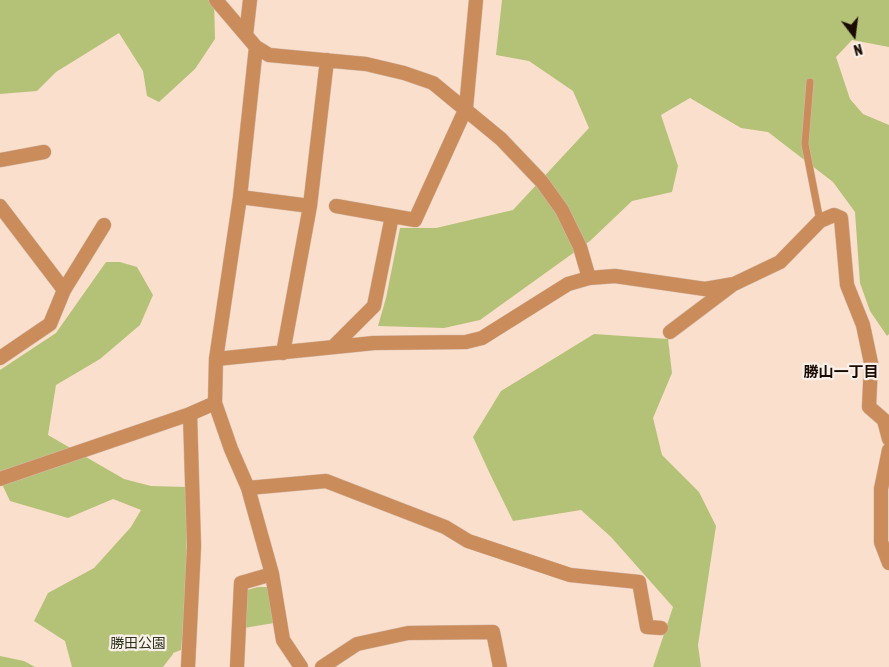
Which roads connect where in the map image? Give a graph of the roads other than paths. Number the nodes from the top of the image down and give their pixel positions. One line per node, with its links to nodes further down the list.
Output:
1 (216, 0): 4 (street)
2 (250, 0): 4 (street)
3 (476, 0): 8 (street)
4 (246, 35): 5 (street)
5 (256, 47): 6 (street); 11 (street)
6 (327, 60): 8 (street); 13 (street)
7 (810, 82): 16 (lane)
8 (466, 108): 15 (street); 18 (street)
9 (44, 152): 10 (street)
10 (0, 160)
11 (240, 197): 13 (street); 25 (street)
12 (0, 206): 20 (street)
13 (310, 206): 23 (street)
14 (336, 206): 15 (street)
15 (392, 216): 22 (street)
16 (820, 221): 19 (street); 28 (street)
17 (104, 225): 20 (street)
18 (589, 278): 19 (street); 22 (street)
19 (734, 284): 21 (street)
20 (64, 290): 24 (street)
21 (670, 332)
22 (333, 348): 23 (street)
23 (284, 353): 25 (street)
24 (2, 354)
25 (216, 359): 26 (street)
26 (215, 403): 27 (street); 31 (street)
27 (190, 414): 30 (street); 35 (street)
28 (889, 438)
29 (889, 450): 32 (street)
30 (0, 479)
31 (248, 488): 33 (street); 34 (street)
32 (889, 564)
33 (272, 574): 36 (street); 37 (street)
34 (661, 628)
35 (188, 667)
36 (237, 667)
37 (300, 667)
38 (322, 667): 39 (street)
39 (500, 667)

